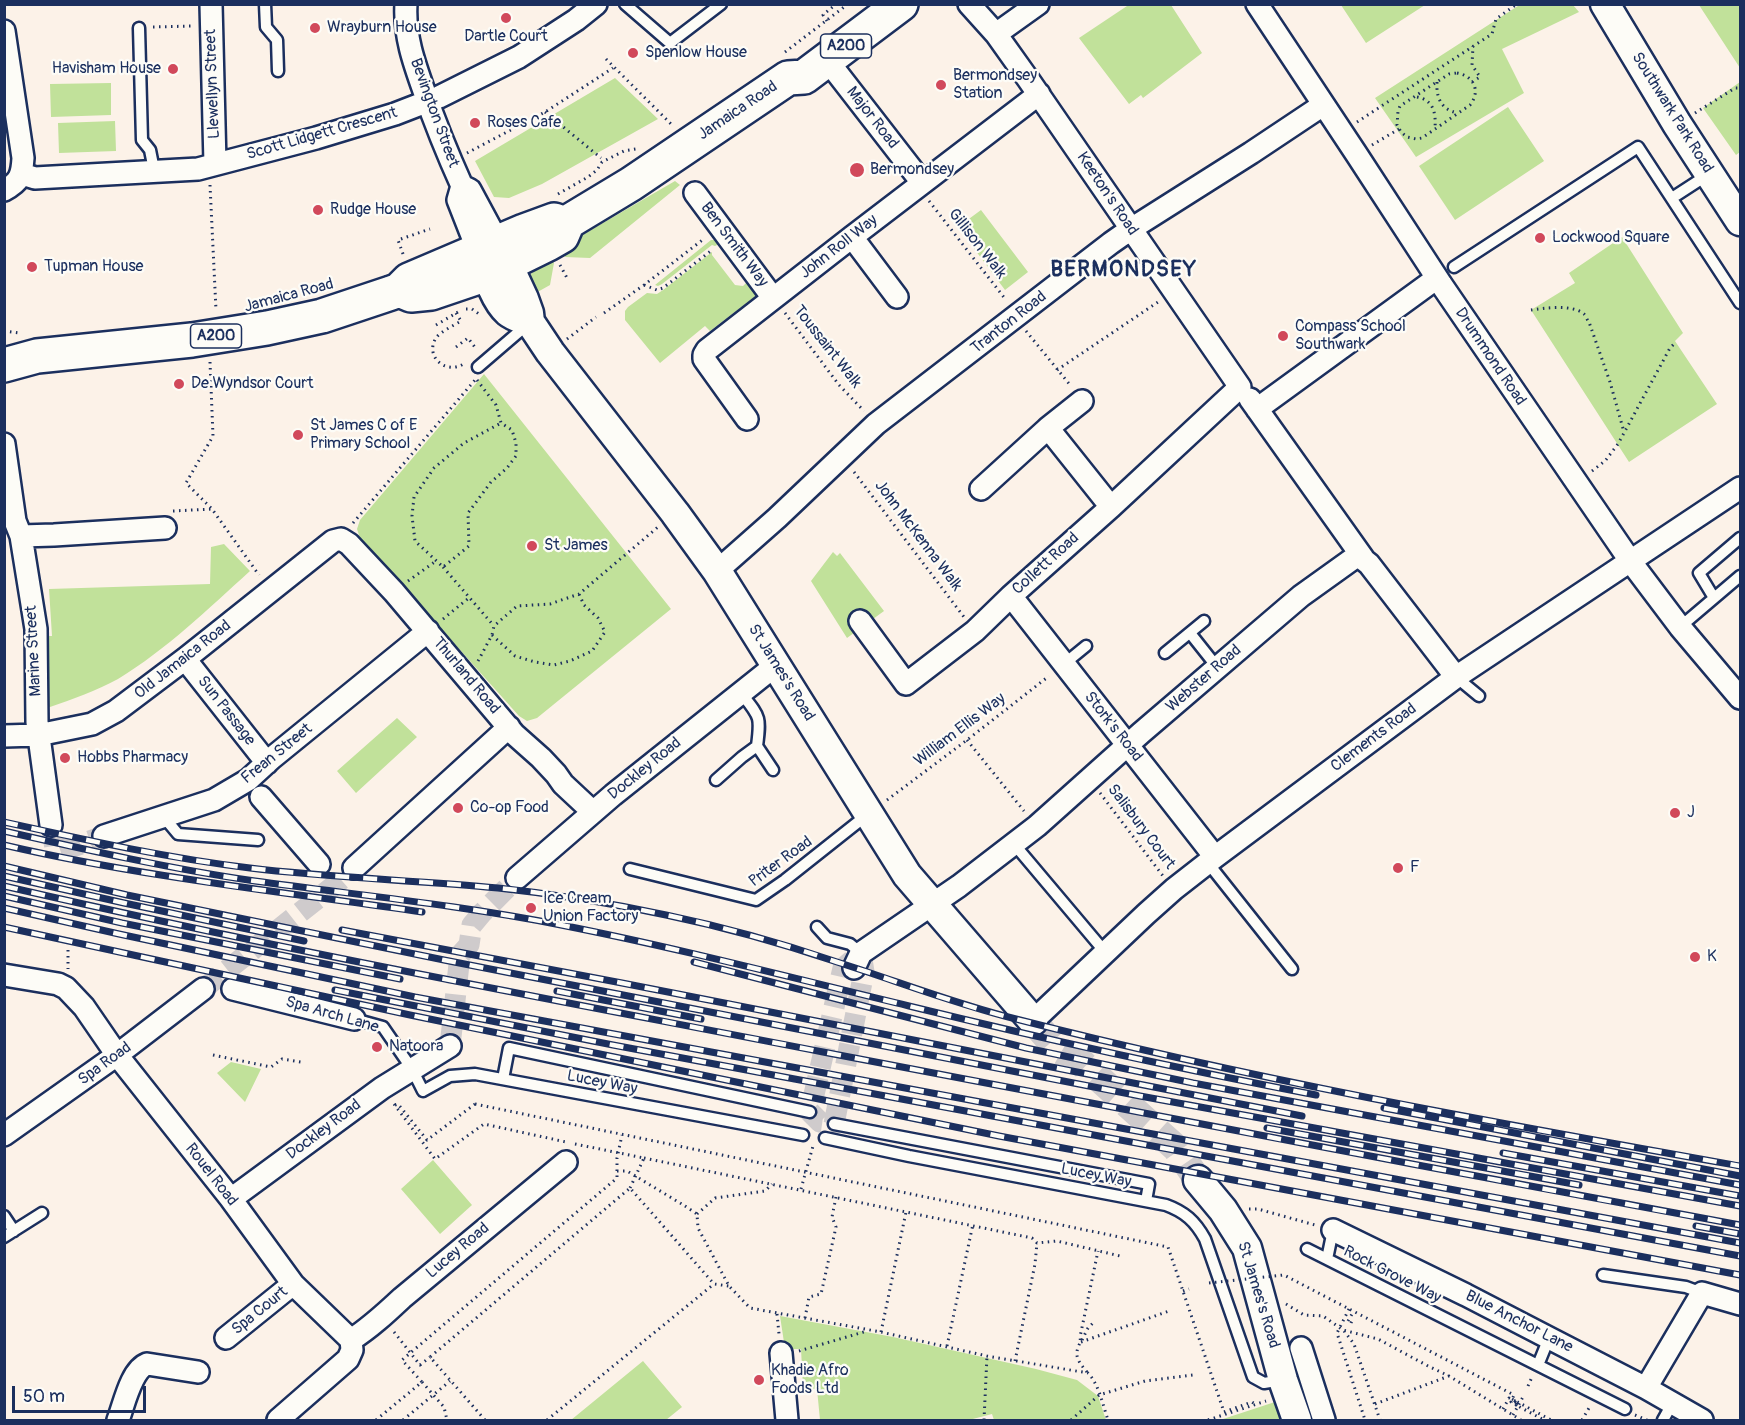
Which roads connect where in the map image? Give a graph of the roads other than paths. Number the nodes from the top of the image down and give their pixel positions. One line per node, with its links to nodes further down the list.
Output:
1 (211, 4): 22 (street, Llewellyn Street)
2 (265, 4): 17 (lane)
3 (406, 4): 20 (street, Bevington Street)
4 (596, 4): 20 (street, Scott Lidgett Crescent)
5 (625, 4): 6 (lane)
6 (721, 4)
7 (870, 4): 18 (main road, Jamaica Road / A200)
8 (901, 4): 16 (main road, Jamaica Road / A200)
9 (969, 4): 15 (street, Keeton's Road)
10 (1038, 4): 15 (street)
11 (1257, 4): 21 (street, Drummond Road)
12 (1605, 4): 25 (street, Southwark Park Road)
13 (139, 28): 23 (lane)
14 (4, 31): 24 (street)
15 (996, 34): 19 (street, Keeton's Road)
16 (827, 60): 18 (main road, Jamaica Road / A200); 26 (street, Major Road)
17 (278, 71)
18 (788, 78): 33 (main road, Jamaica Road / A200)
19 (1039, 94): 26 (street, John Roll Way); 31 (street, Keeton's Road)
20 (427, 102): 22 (street, Scott Lidgett Crescent); 33 (street, Bevington Street)
21 (1323, 105): 31 (street, Tranton Road); 34 (street, Drummond Road)
22 (212, 164): 23 (street, Scott Lidgett Crescent)
23 (154, 170): 24 (street, Scott Lidgett Crescent)
24 (22, 174): 27 (street)
25 (1709, 174): 29 (lane); 30 (street, Southwark Park Road)
26 (920, 179): 32 (street, John Roll Way)
27 (4, 190)
28 (695, 193): 36 (street, Ben Smith Way)
29 (1672, 198): 34 (lane); 37 (lane)
30 (1740, 221)
31 (1131, 229): 42 (street, Keeton's Road); 57 (street, Tranton Road)
32 (852, 237): 35 (street); 36 (street, John Roll Way)
33 (493, 258): 38 (street, St James's Road); 39 (main road, Jamaica Road / A200)
34 (1446, 273): 42 (street, Collett Road); 56 (street, Drummond Road)
35 (897, 297)
36 (773, 298): 44 (street, John Roll Way)
37 (1740, 303)
38 (530, 322): 41 (lane); 57 (street, St James's Road)
39 (22, 346): 40 (main road, Jamaica Road / A200)
40 (4, 364)
41 (478, 367)
42 (1248, 397): 50 (street, Collett Road); 55 (street, Keeton's Road)
43 (1083, 401): 45 (street)
44 (747, 419)
45 (1048, 428): 49 (street); 50 (street)
46 (4, 444): 47 (street, Marine Street)
47 (7, 480): 51 (street, Marine Street)
48 (1740, 488): 56 (street, Clements Road)
49 (981, 489)
50 (1111, 507): 59 (street, Collett Road)
51 (14, 528): 52 (street); 77 (street, Marine Street)
52 (165, 528)
53 (1740, 538): 60 (lane)
54 (341, 539): 64 (street, Thurland Road); 68 (street, Old Jamaica Road)
55 (1363, 558): 71 (street, Webster Road); 72 (street)
56 (1630, 562): 63 (street, Drummond Road); 72 (street, Clements Road)
57 (717, 571): 70 (street, St James's Road)
58 (1740, 576): 60 (lane)
59 (1011, 596): 61 (street, Collett Road); 69 (street, Stork's Road)
60 (1714, 598): 63 (lane)
61 (860, 621)
62 (1204, 621): 65 (lane)
63 (1680, 627): 75 (street, Drummond Road)
64 (428, 631): 76 (street, Thurland Road); 81 (street, Frean Street)
65 (1190, 633): 67 (lane); 71 (lane)
66 (1086, 646): 69 (lane)
67 (1165, 653)
68 (185, 659): 77 (street, Old Jamaica Road); 81 (street, Sun Passage)
69 (1064, 664): 80 (street, Stork's Road)
70 (776, 665): 73 (street, Dockley Road); 86 (street, St James's Road)
71 (1217, 667): 80 (street, Webster Road)
72 (1456, 677): 74 (lane); 92 (street, Clements Road)
73 (741, 693): 79 (lane); 85 (street, Dockley Road)
74 (1479, 696)
75 (1740, 698)
76 (509, 727): 85 (street, Thurland Road); 94 (street)
77 (38, 735): 78 (street, Old Jamaica Road); 88 (street, Marine Street)
78 (4, 736)
79 (757, 746): 82 (lane); 83 (lane)
80 (1127, 746): 91 (street, Webster Road); 92 (street, Stork's Road)
81 (267, 763): 84 (street, Frean Street)
82 (773, 770)
83 (716, 780)
84 (255, 789): 87 (street, Frean Street); 93 (street)
85 (593, 812): 96 (street, Dockley Road)
86 (869, 813): 95 (lane, Priter Road); 97 (street, St James's Road)
87 (162, 816): 89 (street, Frean Street); 90 (lane)
88 (51, 825)
89 (104, 836)
90 (258, 840)
91 (1014, 844): 97 (street, Webster Road); 99 (lane)
92 (1211, 860): 99 (street, Clements Road); 101 (lane)
93 (319, 864)
94 (354, 868)
95 (630, 869)
96 (517, 878)
97 (932, 905): 100 (street, Webster Road); 106 (street, St James's Road)
98 (817, 927): 100 (lane)
99 (1105, 952): 106 (street, Clements Road)
100 (857, 960)
101 (1292, 969)
102 (4, 975): 108 (street, Rouel Road)
103 (203, 989): 108 (street, Spa Road)
104 (233, 989): 105 (street, Spa Arch Lane)
105 (354, 1019): 109 (lane, Spa Arch Lane)
106 (1033, 1022)
107 (450, 1046): 109 (street, Dockley Road)
108 (117, 1055): 113 (street, Spa Road); 118 (street, Rouel Road)
109 (412, 1069): 110 (lane, Lucey Way); 118 (street, Dockley Road)
110 (503, 1079): 111 (lane); 114 (lane, Lucey Way)
111 (810, 1112)
112 (834, 1124): 119 (lane)
113 (4, 1135)
114 (803, 1135)
115 (820, 1137): 119 (lane, Lucey Way)
116 (566, 1162): 134 (street, Lucey Road)
117 (1198, 1180): 138 (street, St James's Road)
118 (231, 1199): 128 (street, Rouel Road)
119 (1146, 1201): 138 (lane, Lucey Way)
120 (42, 1213): 123 (lane)
121 (4, 1216): 123 (lane)
122 (1328, 1229): 126 (lane); 132 (street, Blue Anchor Lane)
123 (14, 1231): 124 (lane)
124 (4, 1237)
125 (1307, 1249): 126 (lane, Rock Grove Way)
126 (1328, 1259): 136 (lane, Rock Grove Way)
127 (1603, 1275): 129 (lane)
128 (293, 1284): 131 (street, Spa Court); 134 (street, Rouel Road)
129 (1702, 1293): 130 (street); 139 (street)
130 (1740, 1304)
131 (226, 1338)
132 (1549, 1338): 136 (lane); 139 (street, Blue Anchor Lane)
133 (1301, 1348): 146 (street)
134 (349, 1349): 143 (street, Lucey Road)
135 (781, 1353): 144 (street)
136 (1538, 1365): 140 (lane, Rock Grove Way)
137 (198, 1372): 142 (street)
138 (1285, 1387): 145 (street, St James's Road)
139 (1646, 1388): 141 (street, Blue Anchor Lane)
140 (1625, 1409)
141 (1668, 1412): 147 (street, Blue Anchor Lane)
142 (118, 1420)
143 (279, 1420)
144 (788, 1420)
145 (1297, 1420)
146 (1324, 1420)
147 (1702, 1420)

